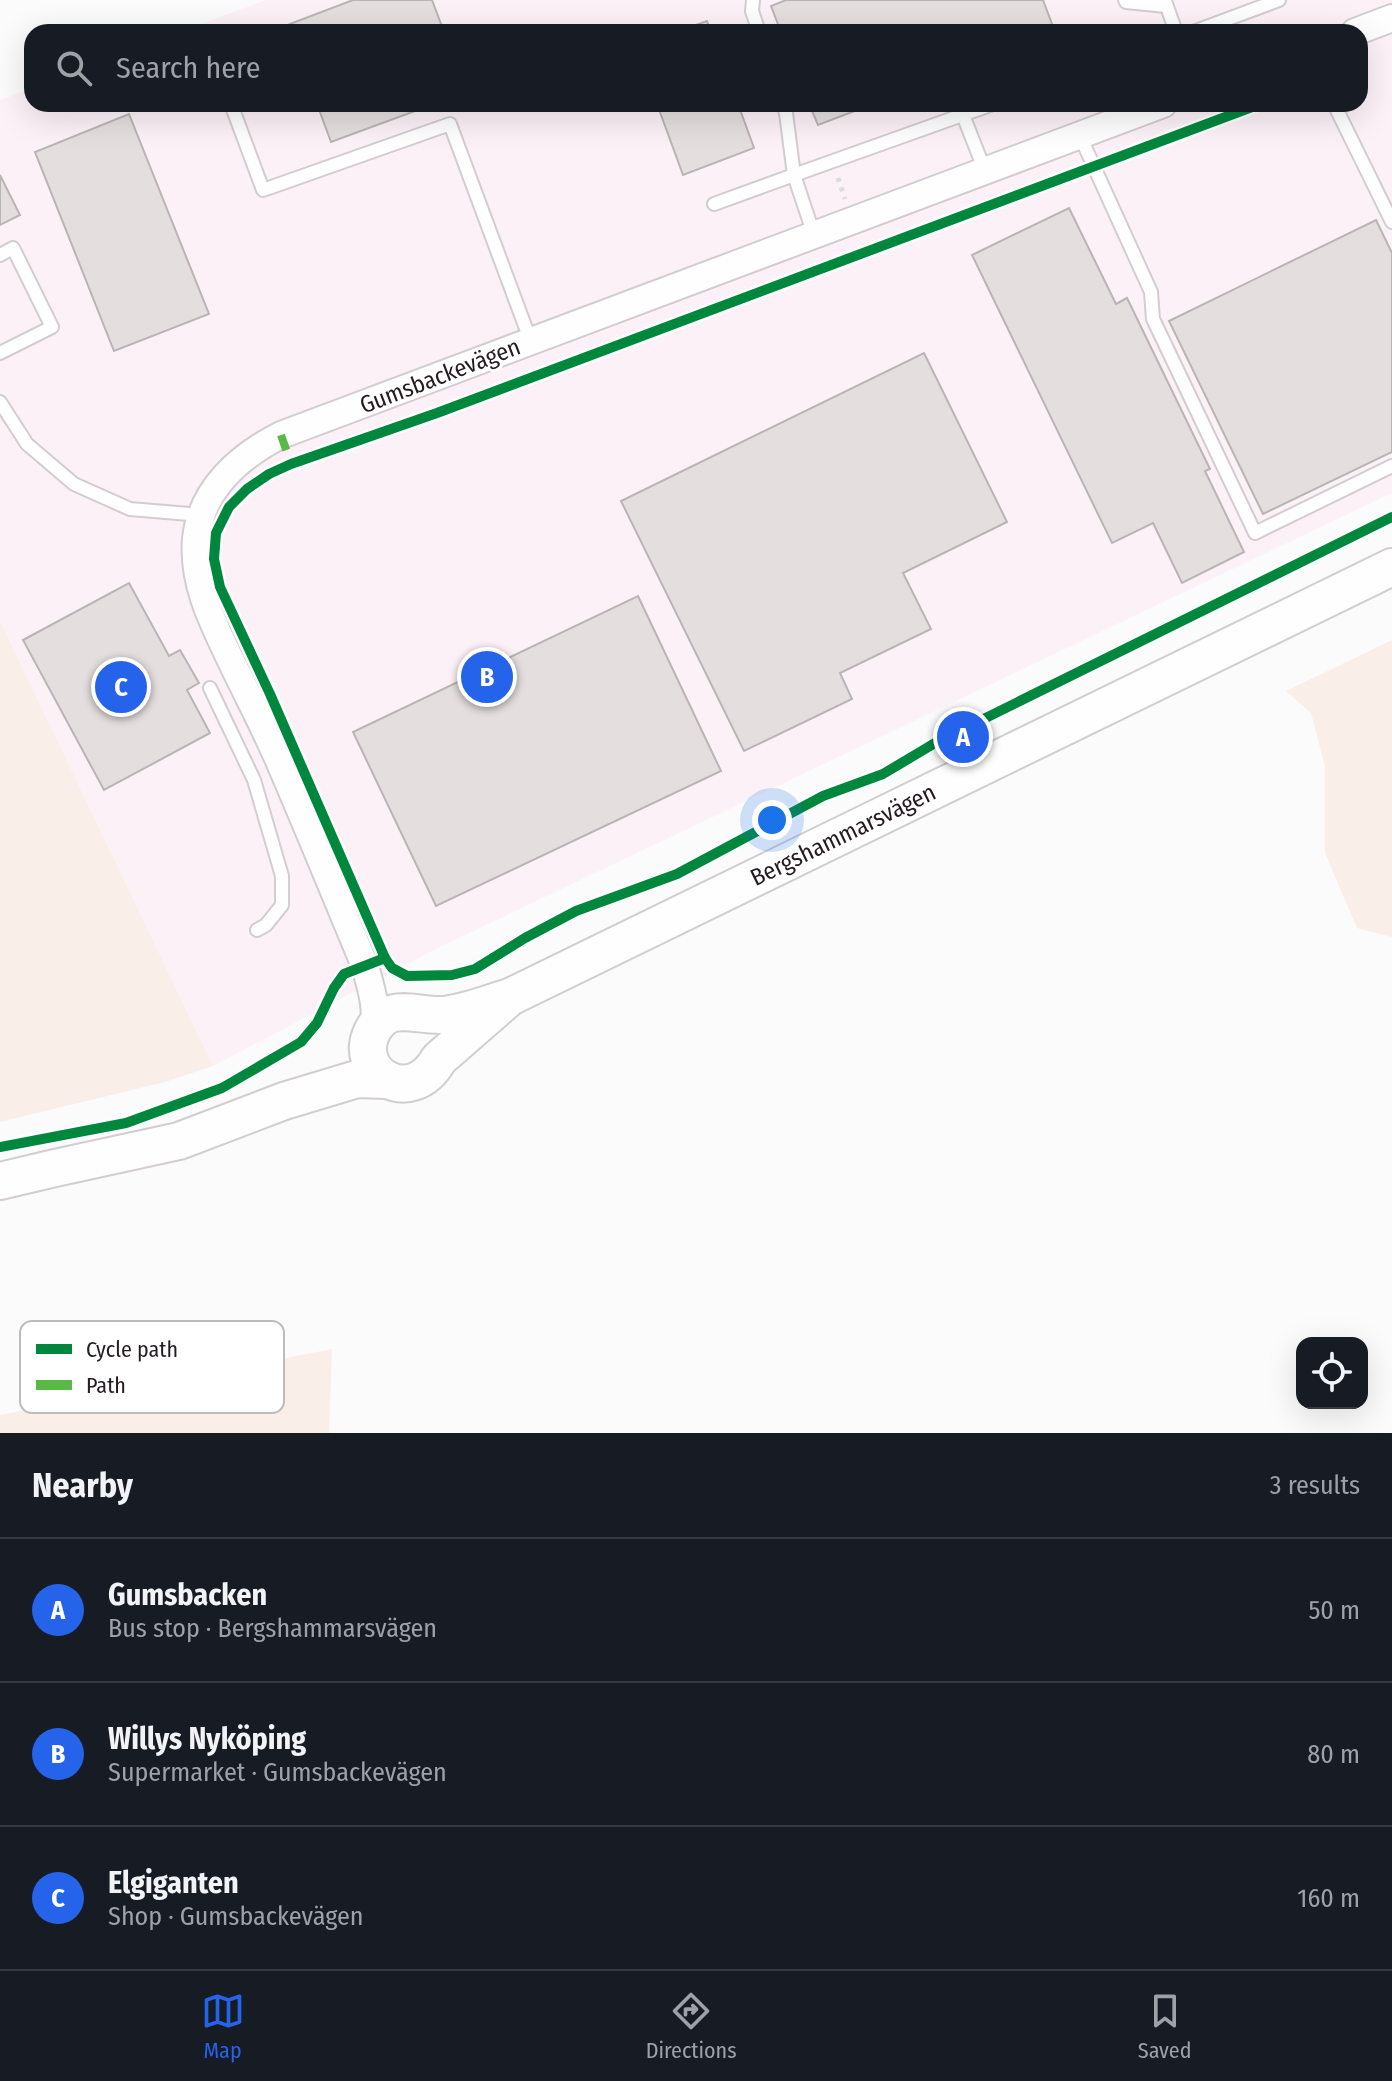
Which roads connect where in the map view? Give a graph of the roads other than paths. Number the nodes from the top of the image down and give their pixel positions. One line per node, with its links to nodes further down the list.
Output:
1 (753, 0): 6 (lane)
2 (1125, 0): 4 (lane)
3 (1279, 0): 8 (lane)
4 (1165, 3): 7 (lane)
5 (1392, 18): 9 (street)
6 (756, 24)
7 (1173, 24)
8 (1214, 24)
9 (1368, 27)
10 (234, 112): 23 (lane)
11 (786, 112): 18 (lane)
12 (971, 112): 15 (lane)
13 (1142, 112): 16 (street, Gumsbackevägen)
14 (1338, 112): 20 (lane)
15 (963, 115): 17 (lane); 18 (lane)
16 (1080, 136): 17 (street, Gumsbackevägen); 26 (lane)
17 (985, 171): 21 (street, Gumsbackevägen)
18 (794, 175): 19 (lane); 21 (lane)
19 (714, 204)
20 (1392, 222)
21 (814, 235): 23 (street, Gumsbackevägen)
22 (0, 255): 24 (lane)
23 (531, 342): 27 (street, Gumsbackevägen)
24 (0, 353)
25 (0, 402): 27 (lane)
26 (1392, 466)
27 (201, 515): 30 (street, Gumsbackevägen)
28 (1392, 567): 34 (main road, Bergshammarsvägen)
29 (210, 688): 31 (lane)
30 (282, 767): 31 (lane); 33 (street, Gumsbackevägen)
31 (254, 780): 32 (lane)
32 (257, 930)
33 (365, 966): 35 (street, Gumsbackevägen); 36 (street, Gumsbackevägen)
34 (510, 997): 35 (main road); 37 (main road)
35 (413, 1012): 36 (main road); 37 (main road)
36 (371, 1033): 38 (main road); 39 (main road)
37 (439, 1059): 38 (main road)
38 (388, 1080): 39 (main road)
39 (284, 1101): 40 (main road)
40 (0, 1181)

